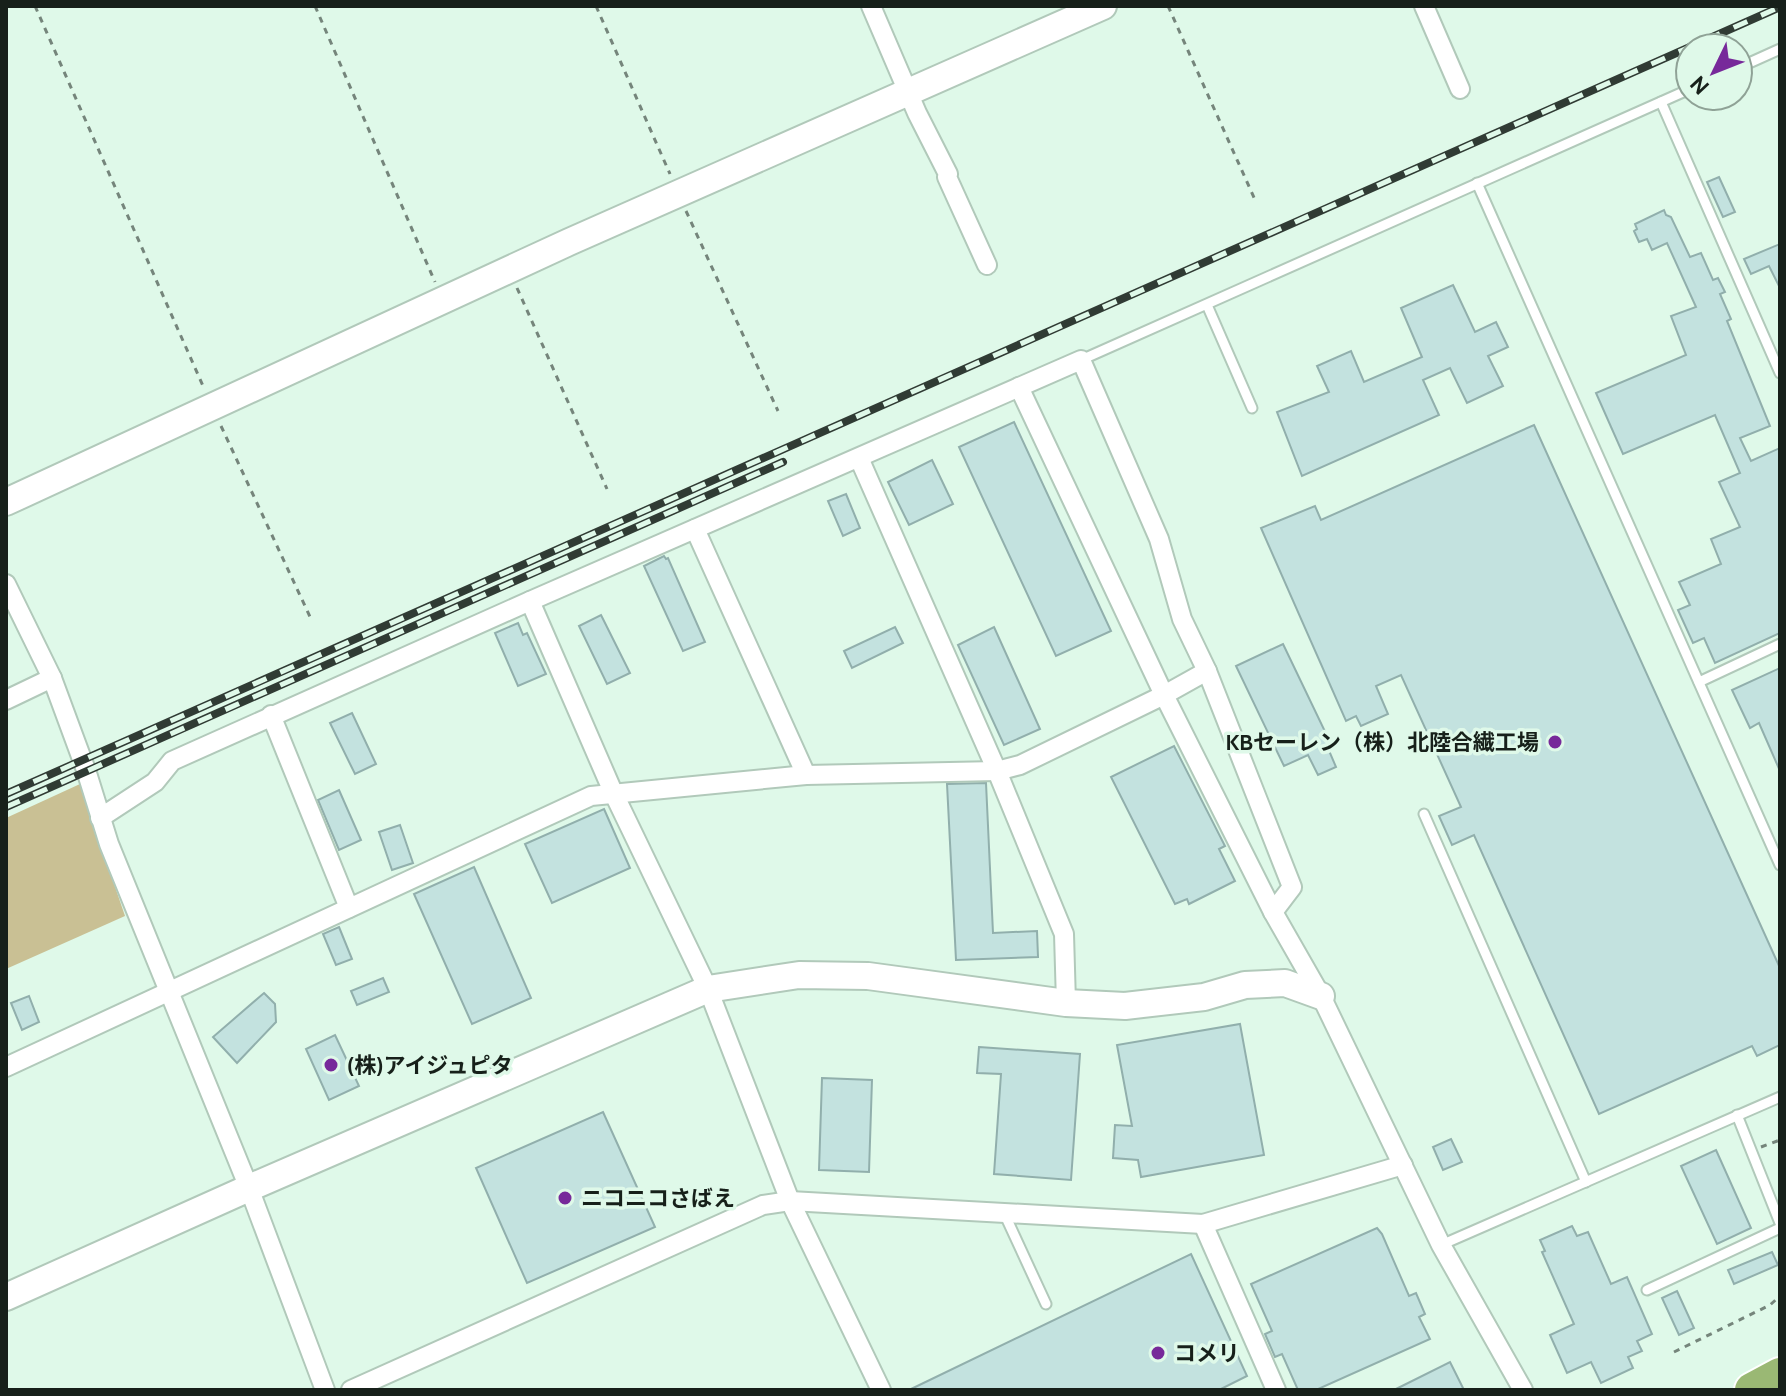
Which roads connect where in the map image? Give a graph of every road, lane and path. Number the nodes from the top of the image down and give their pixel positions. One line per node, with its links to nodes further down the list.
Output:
1 (35, 6): 22 (path)
2 (315, 6): 17 (path)
3 (871, 6): 10 (street)
4 (1103, 6): 10 (street)
5 (1168, 6): 14 (path)
6 (1424, 6): 9 (street)
7 (1780, 49): 8 (lane)
8 (1754, 61)
9 (1460, 89)
10 (908, 92): 15 (street); 16 (street)
11 (1674, 96): 12 (lane)
12 (1661, 102): 13 (lane); 20 (lane)
13 (1477, 183): 18 (lane); 34 (lane)
14 (1256, 202)
15 (987, 265)
16 (509, 269): 17 (street); 25 (path)
17 (443, 300): 22 (street)
18 (1207, 305): 19 (lane); 23 (lane)
19 (1081, 360): 21 (street); 32 (street)
20 (1780, 373)
21 (1019, 387): 24 (street); 35 (street)
22 (212, 407): 26 (street); 30 (path)
23 (1252, 408)
24 (859, 458): 27 (street); 38 (street)
25 (607, 489)
26 (6, 502)
27 (695, 529): 29 (street); 39 (street)
28 (6, 584): 33 (street)
29 (530, 601): 37 (street); 40 (street)
30 (312, 621)
31 (1780, 644): 34 (lane)
32 (1207, 671): 35 (street); 45 (street)
33 (52, 678): 36 (street); 42 (street)
34 (1699, 682): 43 (lane)
35 (1164, 695): 38 (street); 45 (street)
36 (6, 700)
37 (271, 715): 42 (street); 44 (street)
38 (997, 771): 39 (street); 49 (street)
39 (806, 775): 40 (street)
40 (613, 792): 44 (street); 46 (street)
41 (1424, 814): 56 (lane)
42 (100, 818): 47 (street)
43 (1780, 865)
44 (349, 908): 47 (street)
45 (1273, 912): 48 (street)
46 (708, 989): 49 (street); 57 (street); 58 (street)
47 (168, 991): 50 (street); 57 (street)
48 (1321, 996): 49 (street); 55 (street)
49 (1066, 1003)
50 (6, 1067)
51 (1780, 1097): 52 (lane)
52 (1737, 1115): 54 (lane); 56 (lane)
53 (1780, 1140): 54 (path)
54 (1751, 1151): 61 (lane)
55 (1403, 1165): 60 (street); 62 (street)
56 (1586, 1182): 62 (lane)
57 (249, 1188): 65 (street); 69 (street)
58 (790, 1201): 59 (street); 70 (street); 71 (street)
59 (1004, 1213): 60 (street); 66 (lane)
60 (1203, 1224): 72 (street)
61 (1780, 1226): 63 (lane)
62 (1441, 1245): 73 (street)
63 (1647, 1290)
64 (1780, 1296): 67 (path)
65 (6, 1297)
66 (1046, 1304)
67 (1674, 1352)
68 (1780, 1375): 74 (highway)
69 (325, 1390)
70 (351, 1390)
71 (881, 1390)
72 (1276, 1390)
73 (1523, 1390)
74 (1752, 1390)

